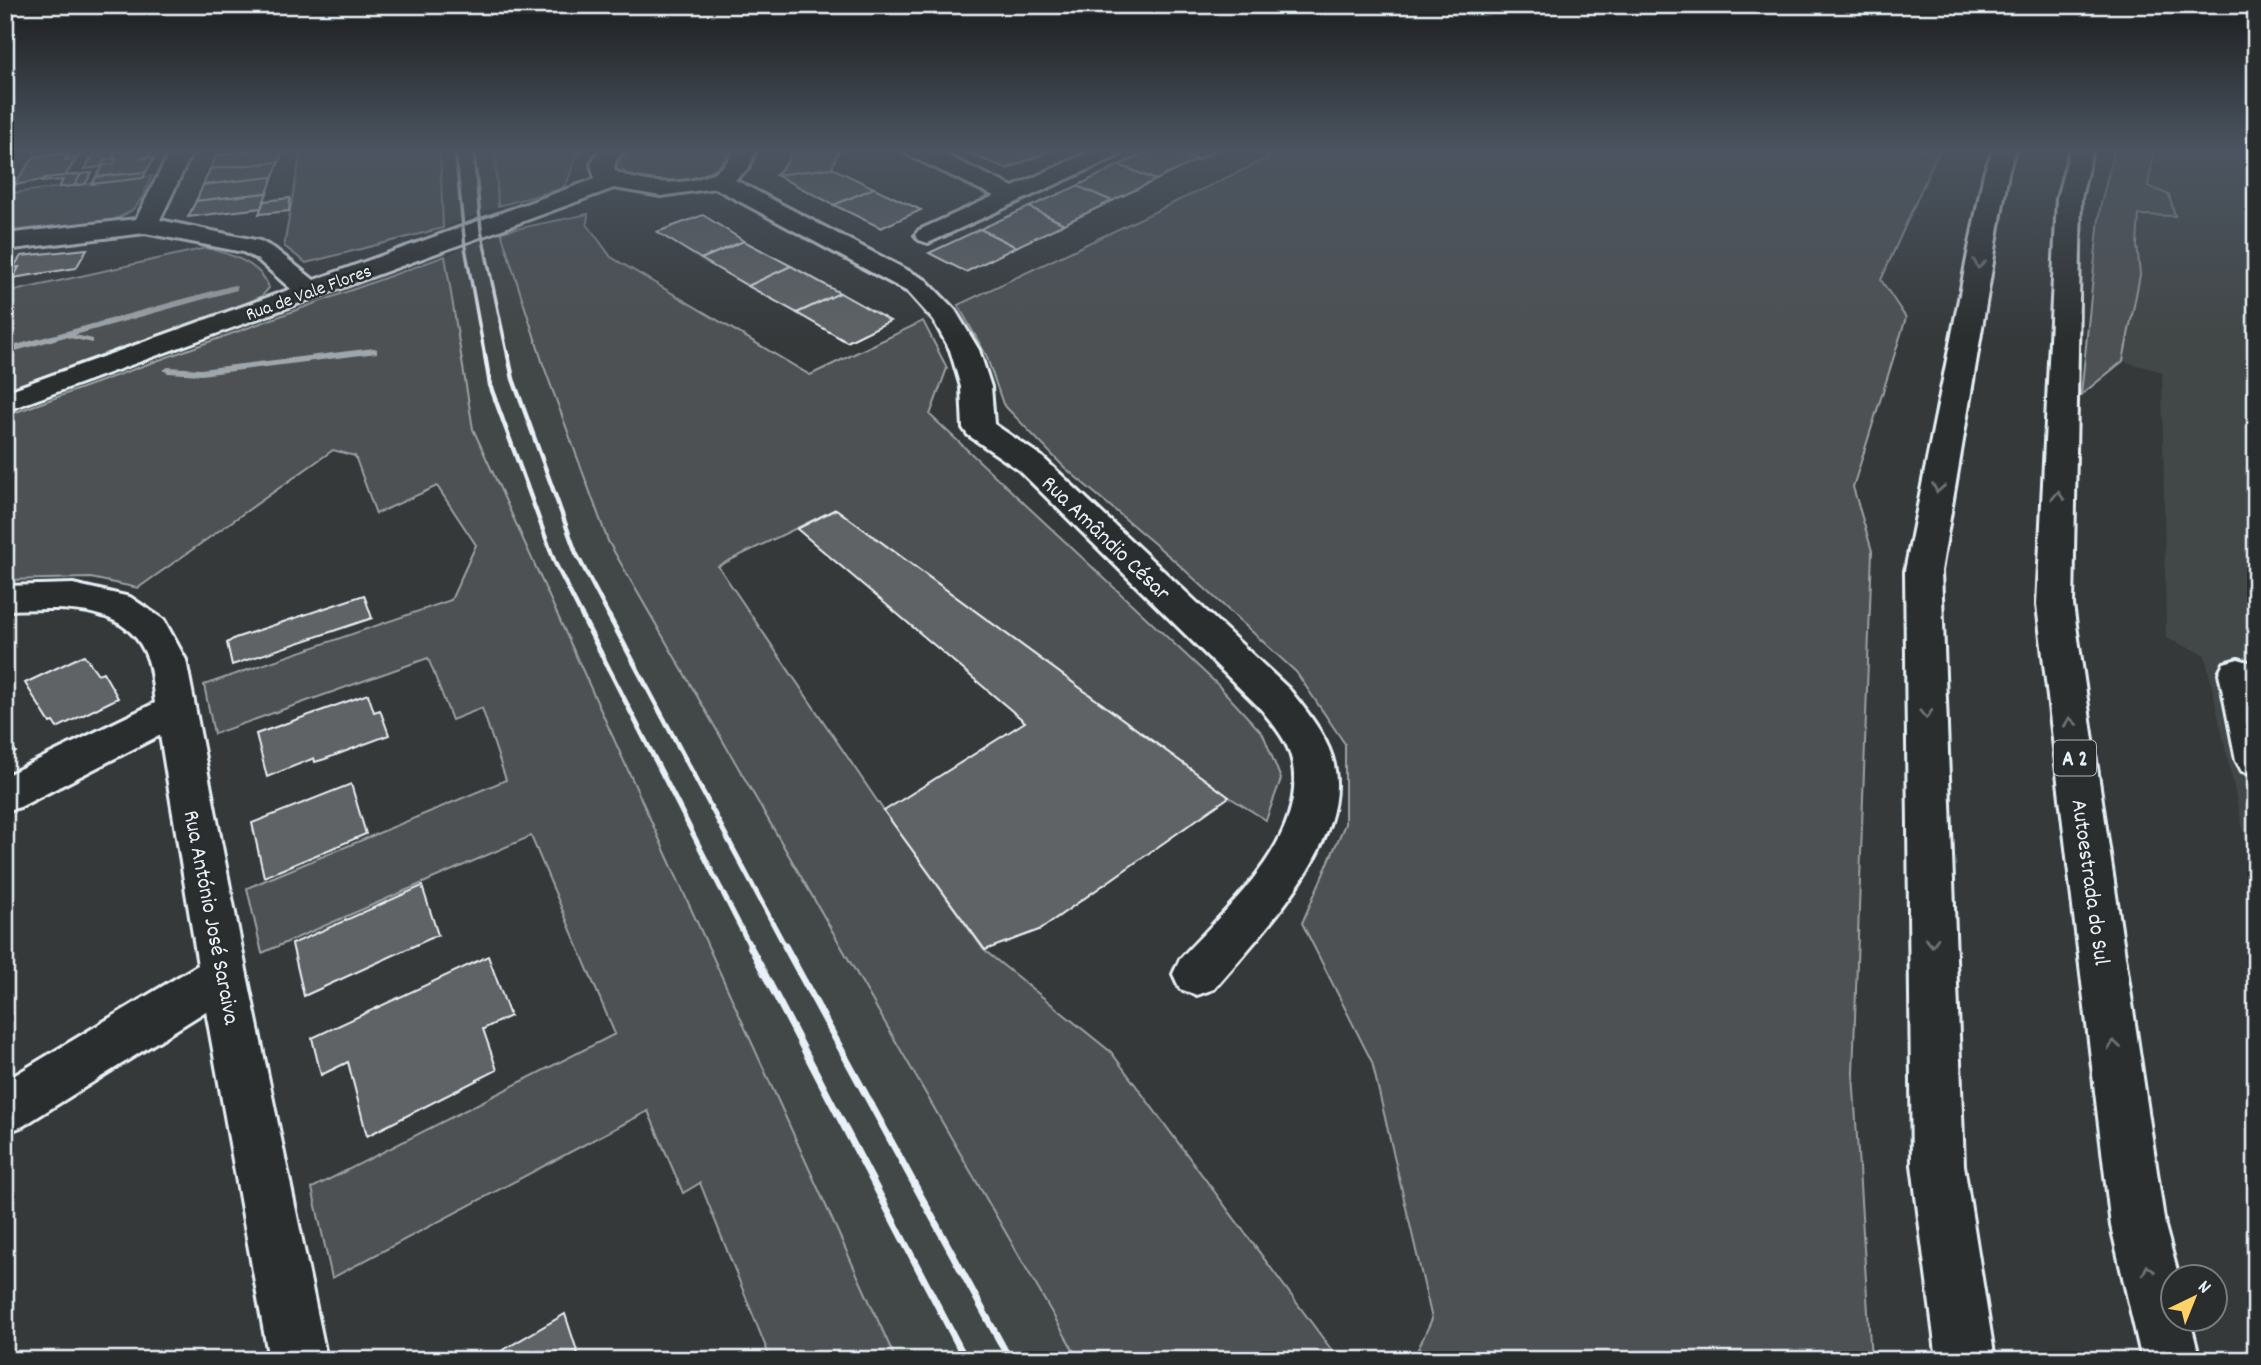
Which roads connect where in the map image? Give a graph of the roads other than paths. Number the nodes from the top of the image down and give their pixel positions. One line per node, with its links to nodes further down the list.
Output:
1 (151, 214): 7 (main road)
2 (522, 214): 10 (main road, Rua de Vale Flores)
3 (781, 214): 17 (main road, Rua Amândio César)
4 (974, 214): 8 (main road)
5 (1989, 214): 21 (main road, one-way to 21)
6 (2068, 214): 22 (main road, Autoestrada do Sul / A 2, one-way to 6)
7 (145, 225): 9 (main road); 10 (main road)
8 (928, 235)
9 (5, 242)
10 (310, 291): 11 (main road, Rua de Vale Flores)
11 (5, 402)
12 (5, 598): 14 (main road, Rua António José Saraiva)
13 (2238, 673): 15 (main road)
14 (174, 711): 16 (main road); 18 (main road, Rua António José Saraiva)
15 (2256, 760)
16 (5, 795)
17 (1197, 974)
18 (223, 975): 19 (main road); 20 (main road, Rua António José Saraiva)
19 (5, 1109)
20 (298, 1360)
21 (1966, 1360)
22 (2171, 1360)

